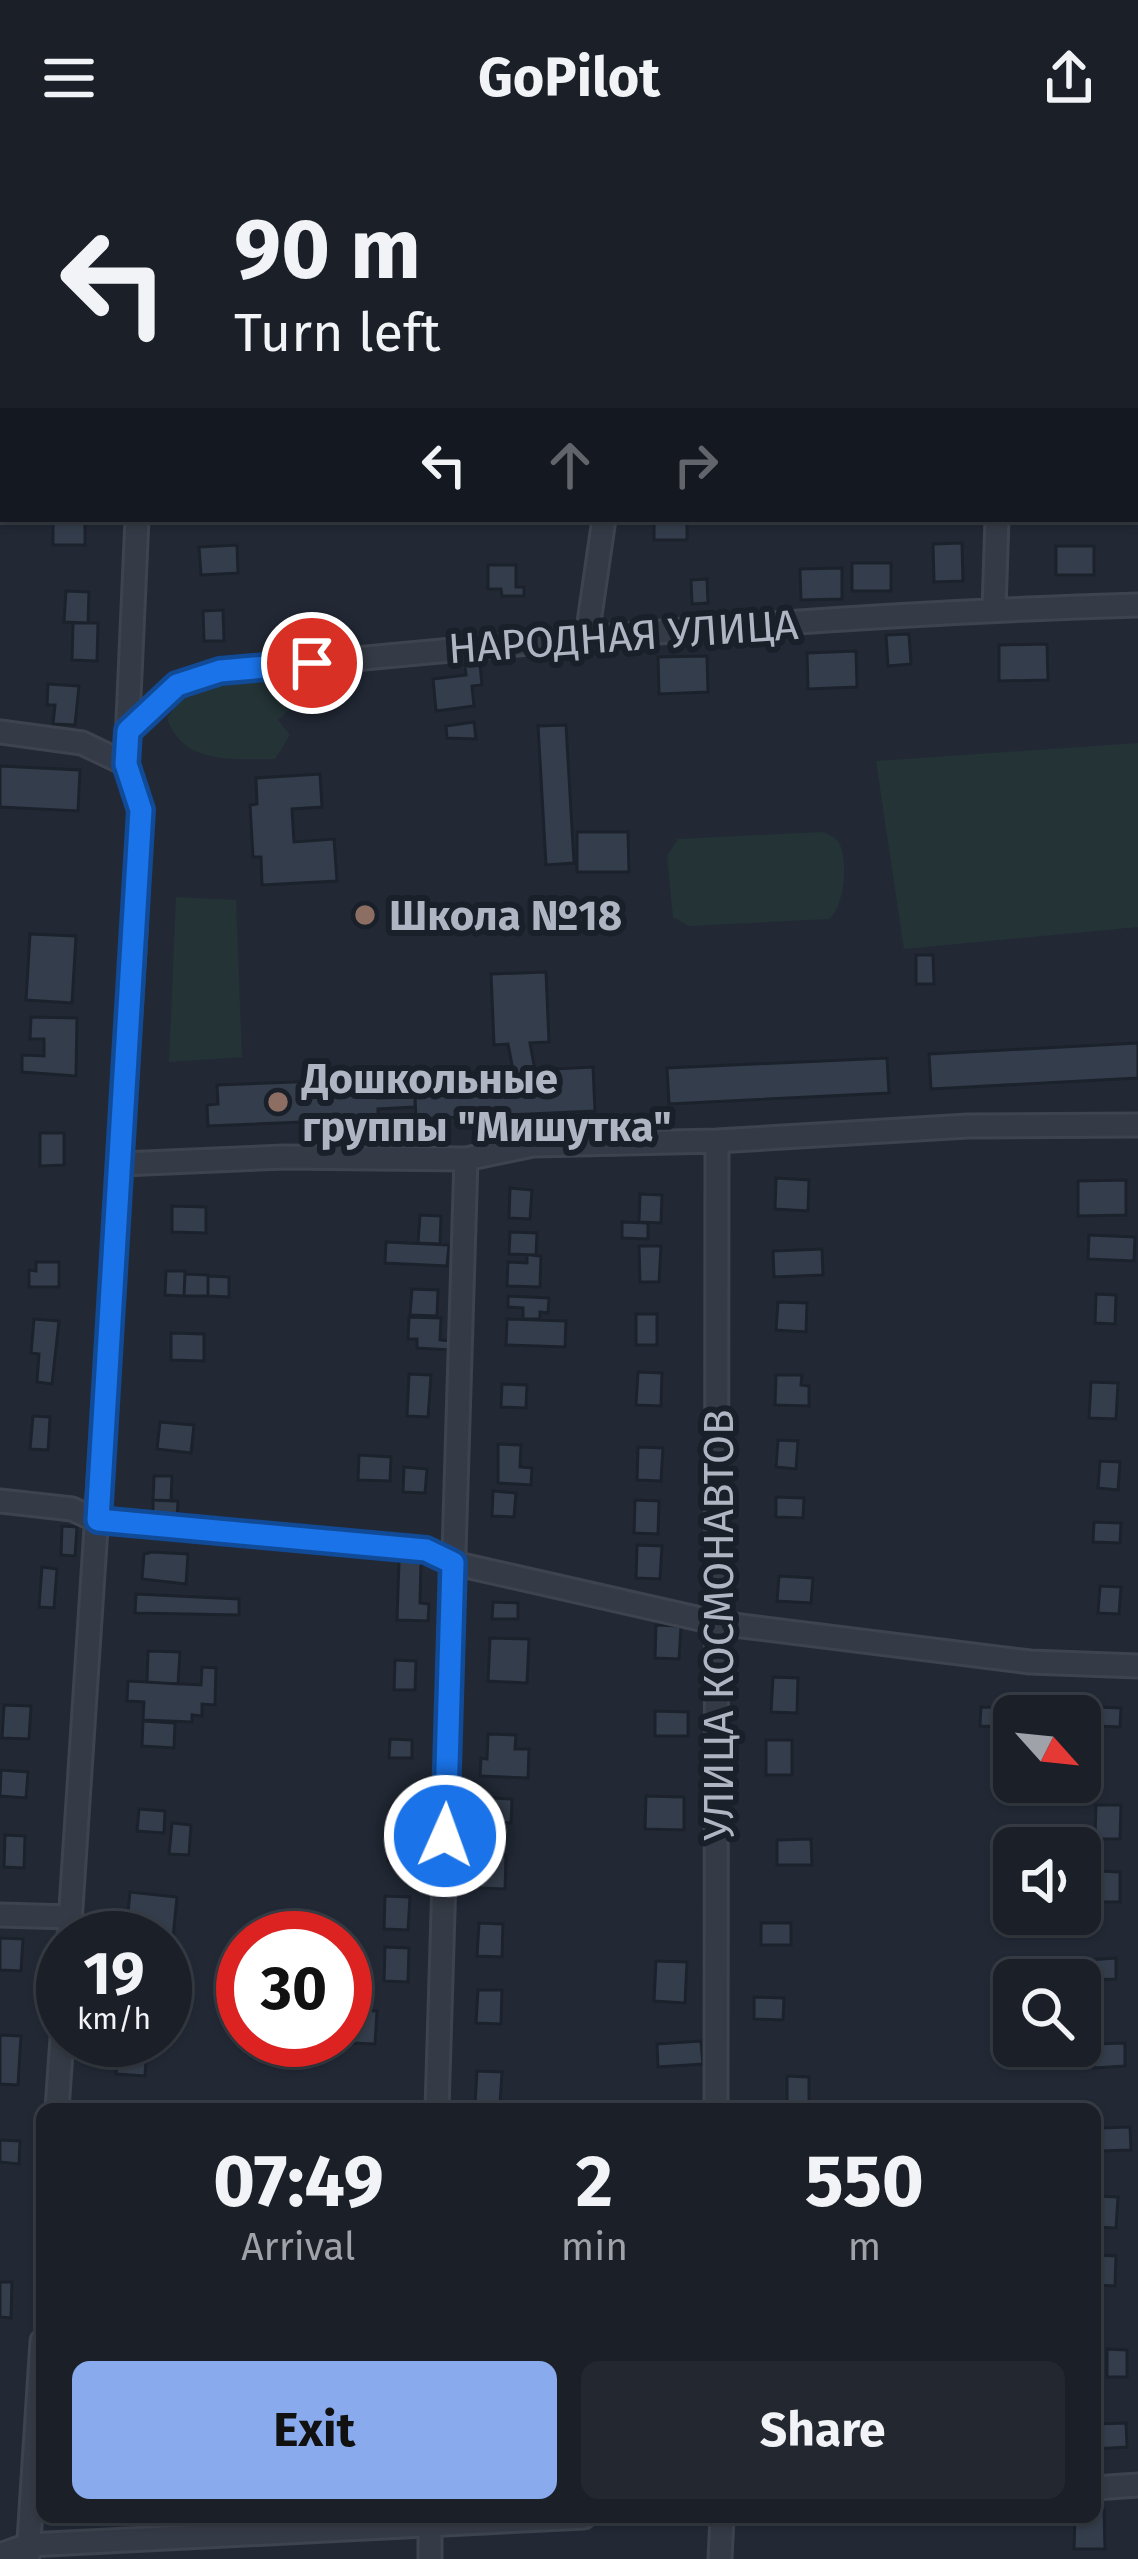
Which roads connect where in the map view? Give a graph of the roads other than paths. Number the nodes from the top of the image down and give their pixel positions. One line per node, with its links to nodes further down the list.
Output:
1 (137, 522): 7 (street)
2 (604, 522): 6 (street)
3 (997, 522): 5 (street)
4 (1138, 605): 5 (street, НАРОДНАЯ УЛИЦА)
5 (994, 609): 6 (street, НАРОДНАЯ УЛИЦА)
6 (587, 636): 7 (street, НАРОДНАЯ УЛИЦА)
7 (128, 731): 9 (street)
8 (0, 732): 9 (street)
9 (126, 764): 13 (street)
10 (1138, 1125): 11 (street)
11 (717, 1141): 12 (street); 17 (street, УЛИЦА КОСМОНАВТОВ)
12 (466, 1159): 13 (street); 16 (street)
13 (122, 1164): 15 (street)
14 (0, 1501): 15 (street)
15 (98, 1520): 16 (street); 19 (street)
16 (453, 1563): 17 (street); 24 (street)
17 (718, 1623): 18 (street); 25 (street, УЛИЦА КОСМОНАВТОВ)
18 (1138, 1666)
19 (70, 1911)
20 (0, 1915): 21 (street)
21 (36, 1922)
22 (60, 2067): 23 (street)
23 (57, 2103)
24 (437, 2103)
25 (716, 2103)
26 (36, 2431): 32 (street)
27 (1138, 2485): 28 (street)
28 (1101, 2488)
29 (392, 2523): 32 (street)
30 (430, 2523): 34 (street)
31 (722, 2523): 35 (street)
32 (28, 2552): 33 (street)
33 (0, 2555)
34 (430, 2559)
35 (720, 2559)

